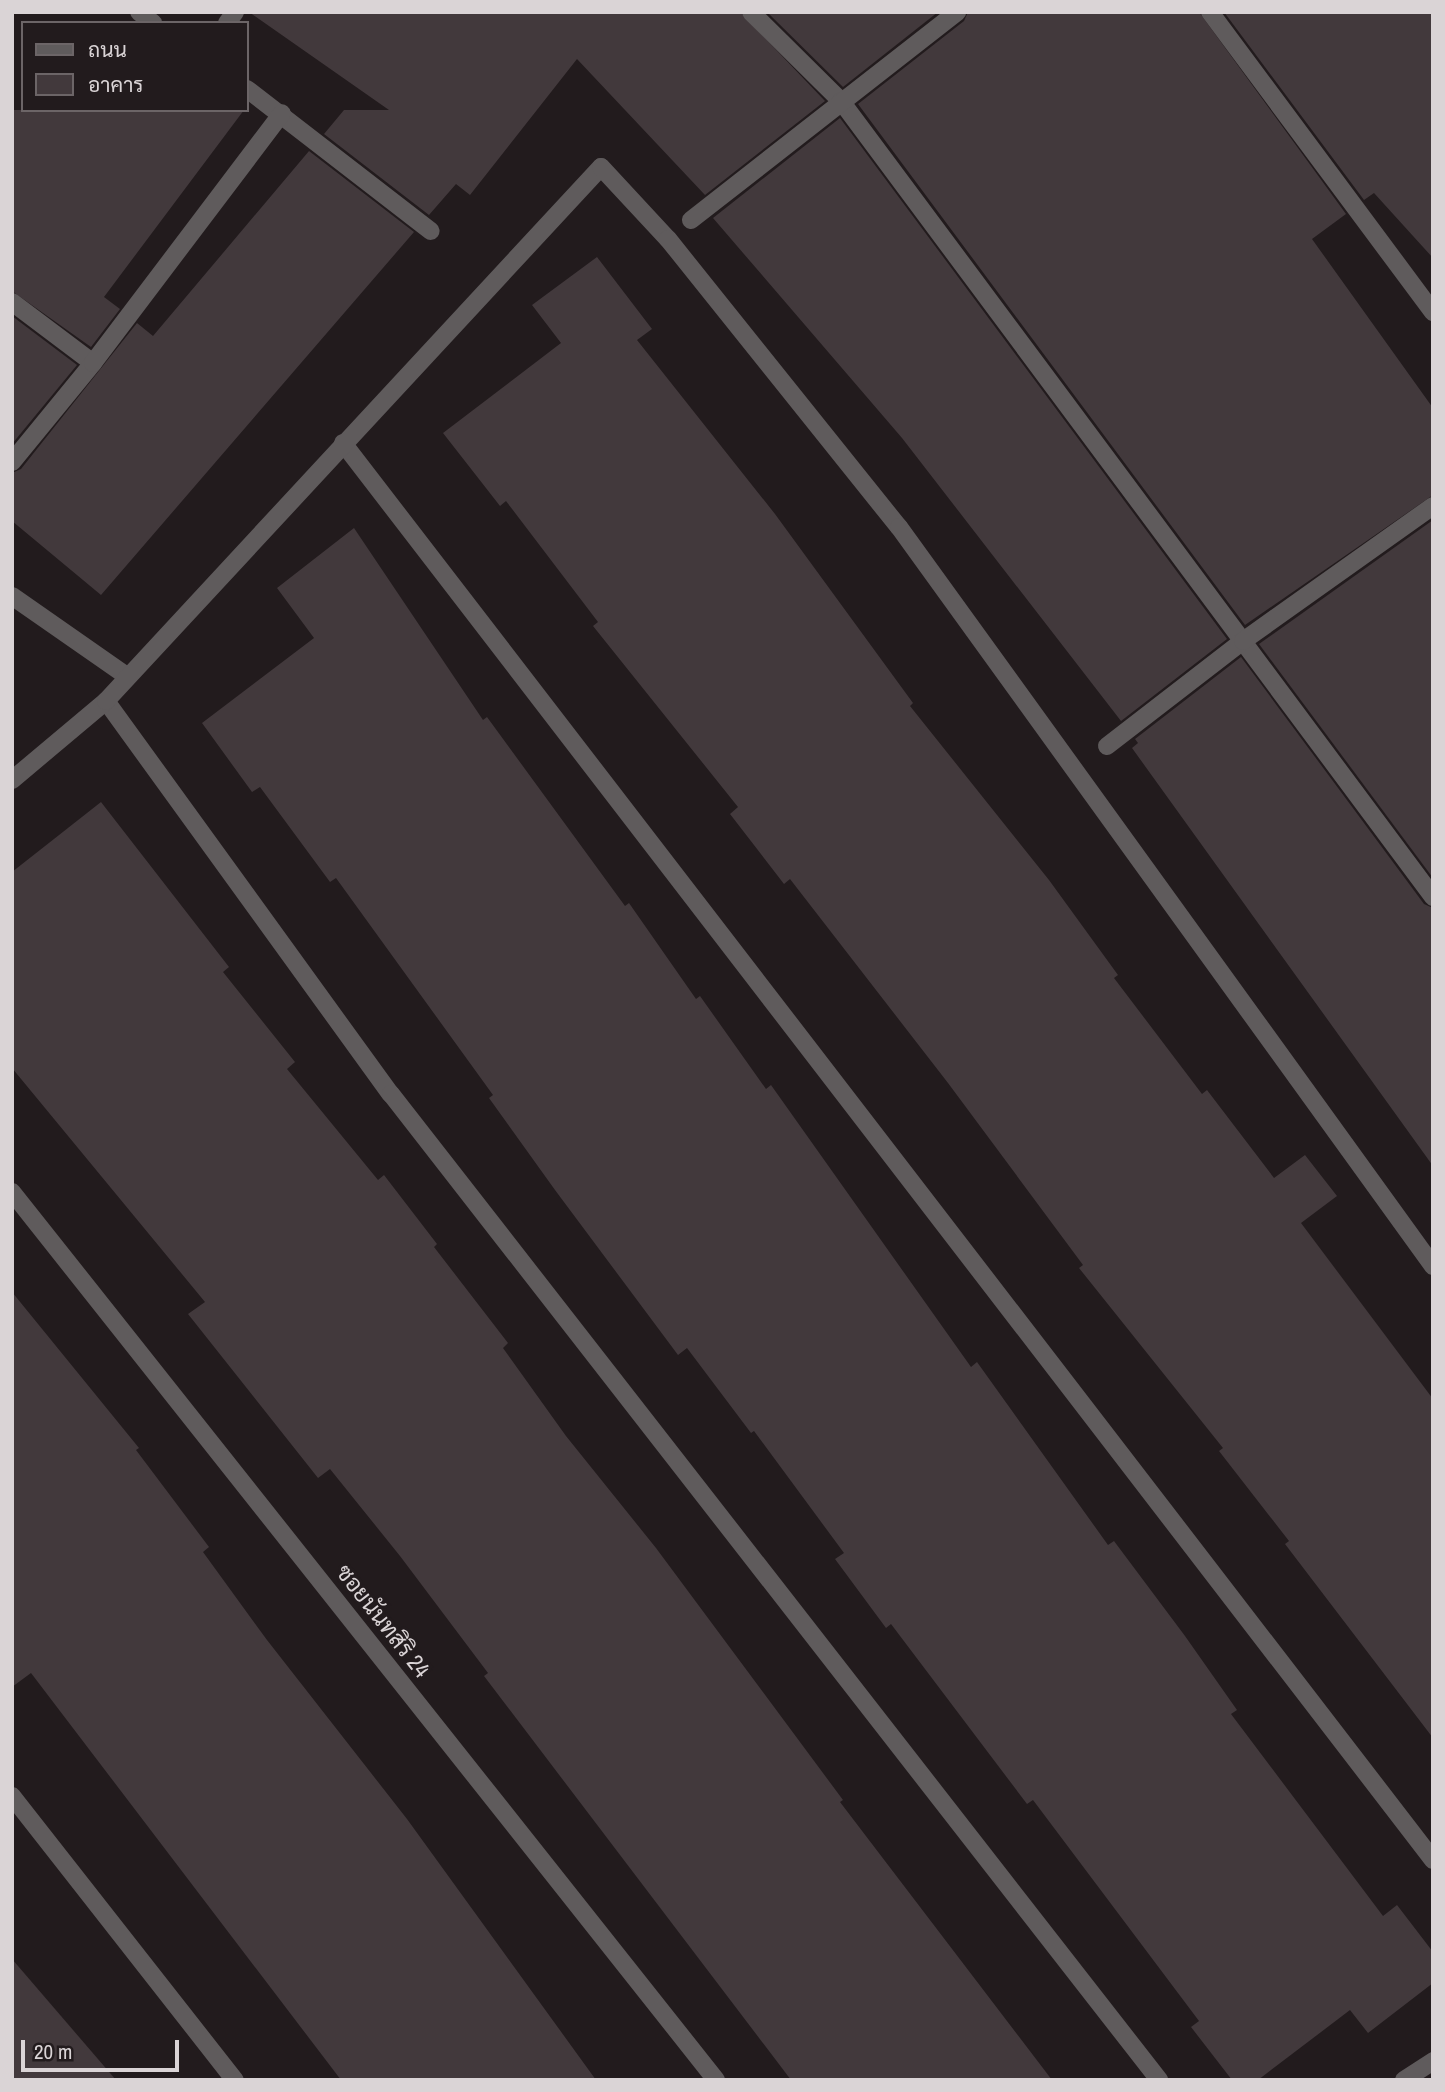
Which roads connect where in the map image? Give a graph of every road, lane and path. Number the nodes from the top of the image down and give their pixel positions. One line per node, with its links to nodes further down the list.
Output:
1 (751, 12): 5 (street)
2 (957, 12): 5 (street)
3 (1210, 12): 10 (street)
4 (248, 90): 6 (street)
5 (841, 101): 7 (street); 16 (street)
6 (282, 113): 8 (street); 11 (street)
7 (691, 220)
8 (431, 231)
9 (12, 302): 11 (street)
10 (1433, 312)
11 (93, 363): 13 (street)
12 (343, 443): 17 (street); 23 (street); 25 (street)
13 (12, 462)
14 (1433, 506): 16 (street)
15 (12, 596): 17 (street)
16 (1243, 641): 19 (street); 21 (street)
17 (128, 677): 18 (street)
18 (106, 701): 20 (street); 29 (street)
19 (1107, 746)
20 (12, 780)
21 (1433, 897)
22 (12, 1192): 28 (street, ซอยนันทสิริ 24)
23 (1433, 1266)
24 (12, 1796): 27 (street)
25 (1433, 1860)
26 (1433, 2061): 30 (street)
27 (235, 2080)
28 (716, 2080)
29 (1159, 2080)
30 (1405, 2080)

